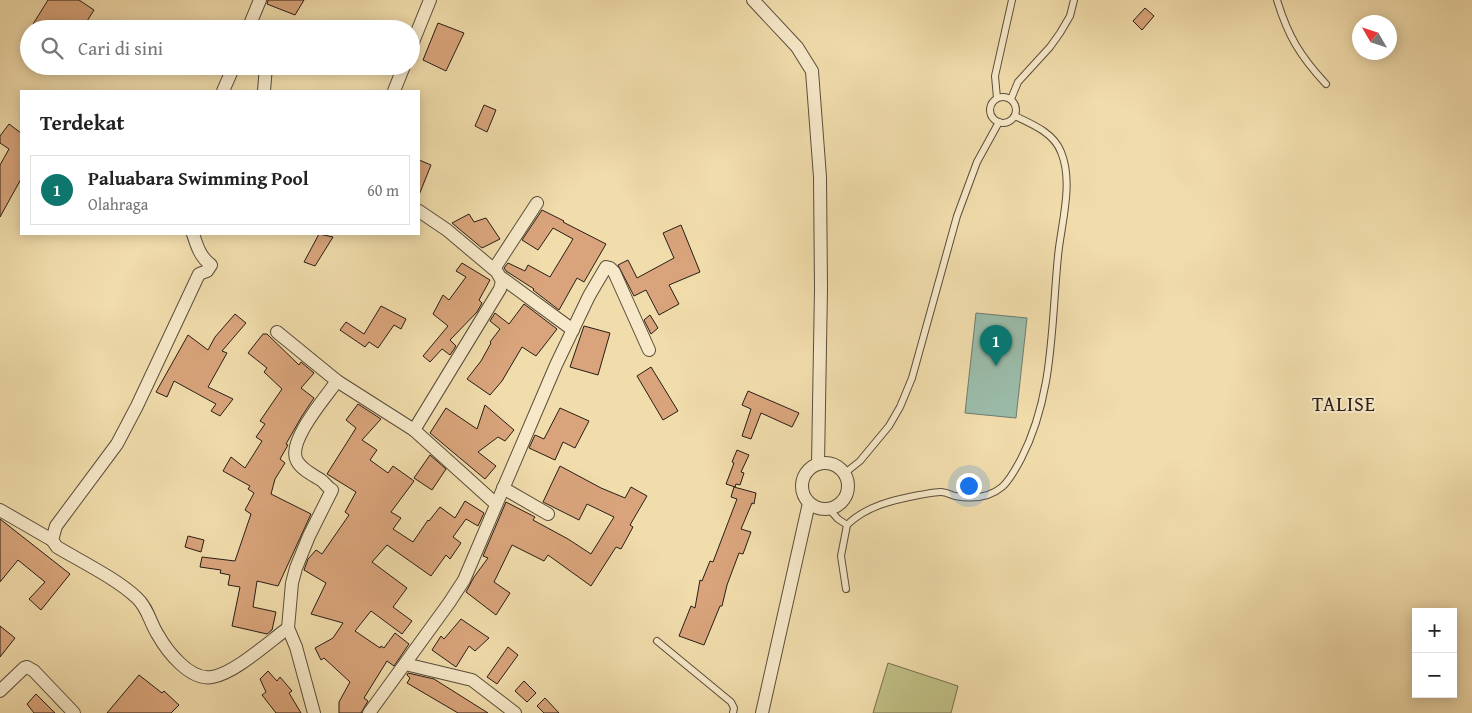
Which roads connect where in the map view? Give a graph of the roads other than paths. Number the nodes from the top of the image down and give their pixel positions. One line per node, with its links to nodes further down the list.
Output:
1 (260, 0): 7 (street)
2 (430, 0): 8 (street)
3 (753, 0): 29 (street)
4 (1012, 0): 16 (lane)
5 (1074, 0): 17 (lane)
6 (1277, 0): 12 (lane)
7 (254, 20)
8 (420, 25)
9 (230, 75): 13 (street)
10 (265, 75): 14 (street)
11 (400, 75): 15 (street)
12 (1326, 84)
13 (223, 90)
14 (264, 90)
15 (394, 90)
16 (997, 98): 17 (lane); 19 (lane)
17 (1011, 99): 18 (lane)
18 (1014, 116): 19 (lane); 37 (lane)
19 (999, 122): 30 (lane)
20 (537, 203): 23 (street)
21 (420, 212): 23 (street)
22 (193, 235): 38 (street)
23 (498, 273): 24 (street); 28 (street)
24 (573, 330): 26 (street); 31 (street)
25 (276, 332): 27 (street)
26 (650, 350)
27 (337, 381): 28 (street); 40 (street)
28 (414, 430): 33 (street)
29 (818, 464): 30 (street); 32 (street)
30 (845, 473): 35 (street)
31 (503, 488): 33 (street); 36 (street)
32 (809, 503): 35 (street); 49 (street)
33 (496, 504): 42 (street)
34 (0, 510): 38 (street)
35 (830, 510): 37 (lane)
36 (548, 514)
37 (847, 525): 39 (lane)
38 (52, 540): 40 (street)
39 (846, 589)
40 (288, 628): 45 (street)
41 (657, 641): 48 (lane)
42 (405, 664): 46 (street); 47 (street)
43 (0, 691): 44 (street)
44 (74, 713)
45 (314, 713)
46 (368, 713)
47 (515, 713)
48 (733, 713)
49 (762, 713)

